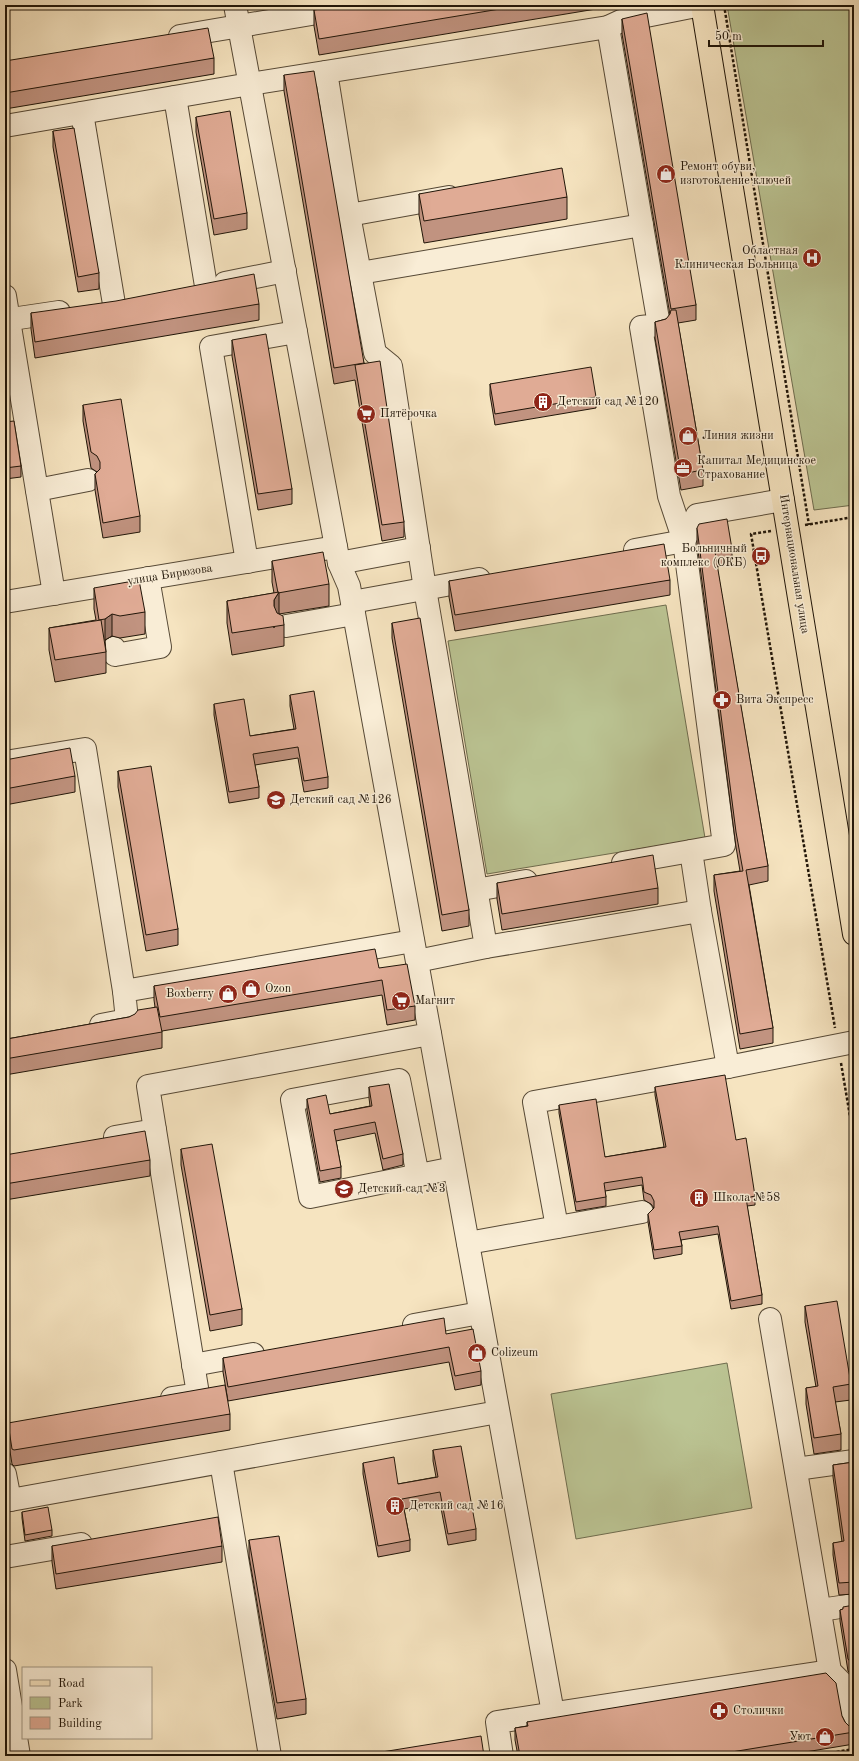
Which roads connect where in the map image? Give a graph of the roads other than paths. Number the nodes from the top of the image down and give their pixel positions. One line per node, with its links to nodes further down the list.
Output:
1 (366, 5): 3 (street)
2 (702, 5): 4 (street); 25 (main road, Интернациональная улица)
3 (237, 15): 5 (street); 7 (street)
4 (616, 18): 6 (street); 13 (street)
5 (161, 39)
6 (326, 72): 7 (street); 12 (street)
7 (250, 84): 8 (street); 14 (street)
8 (175, 97): 9 (street); 16 (street)
9 (82, 113): 10 (street); 20 (street)
10 (5, 126)
11 (466, 194): 12 (street)
12 (349, 215): 15 (street)
13 (642, 225): 15 (street); 26 (street)
14 (285, 271): 16 (street); 22 (street)
15 (360, 273): 27 (street)
16 (206, 286): 17 (street)
17 (183, 291)
18 (5, 296): 21 (street)
19 (137, 299): 20 (street)
20 (114, 304): 21 (street)
21 (7, 319): 24 (street)
22 (296, 332): 29 (street); 30 (street)
23 (88, 480): 24 (street)
24 (37, 490): 34 (street)
25 (783, 500): 26 (street); 45 (main road, Интернациональная улица)
26 (684, 541): 28 (street); 40 (street)
27 (419, 548): 29 (street, улица Бирюзова); 33 (street)
28 (613, 554)
29 (337, 555): 30 (street, улица Бирюзова); 35 (street)
30 (247, 562): 32 (street, улица Бирюзова)
31 (496, 576): 33 (street)
32 (148, 578): 34 (street, улица Бирюзова); 38 (street)
33 (425, 589): 35 (street); 43 (street)
34 (54, 594): 36 (street, улица Бирюзова)
35 (347, 598): 37 (street); 47 (street)
36 (5, 602)
37 (286, 626)
38 (115, 655)
39 (5, 762): 48 (street)
40 (691, 851): 41 (street); 44 (street)
41 (606, 866)
42 (545, 878): 43 (street)
43 (476, 890): 46 (street)
44 (700, 911): 46 (street); 52 (street)
45 (853, 923)
46 (486, 947): 47 (street)
47 (415, 951): 48 (street); 50 (street)
48 (124, 992): 49 (street)
49 (82, 1028)
50 (430, 1034): 53 (street); 55 (street)
51 (846, 1044): 52 (street)
52 (728, 1067): 58 (street)
53 (155, 1130): 54 (street); 64 (street)
54 (92, 1141)
55 (454, 1168): 56 (street); 59 (street)
56 (418, 1176): 56 (street)
57 (642, 1212): 58 (street)
58 (557, 1227): 59 (street)
59 (468, 1243): 60 (street)
60 (480, 1313): 62 (street); 66 (street)
61 (770, 1319): 69 (street)
62 (395, 1328)
63 (271, 1351): 64 (street)
64 (193, 1365): 65 (street)
65 (152, 1402)
66 (498, 1412): 67 (street); 78 (street)
67 (221, 1462): 71 (street); 83 (street)
68 (854, 1462): 69 (street)
69 (796, 1469): 75 (street)
70 (5, 1474): 71 (street)
71 (7, 1501)
72 (98, 1541): 73 (street)
73 (5, 1557)
74 (854, 1605): 75 (street)
75 (820, 1610): 77 (street)
76 (5, 1670): 82 (street)
77 (830, 1671): 78 (street); 79 (street)
78 (553, 1713): 81 (street)
79 (854, 1726)
80 (477, 1744): 81 (street)
81 (500, 1748)
82 (19, 1756)
83 (270, 1756)

